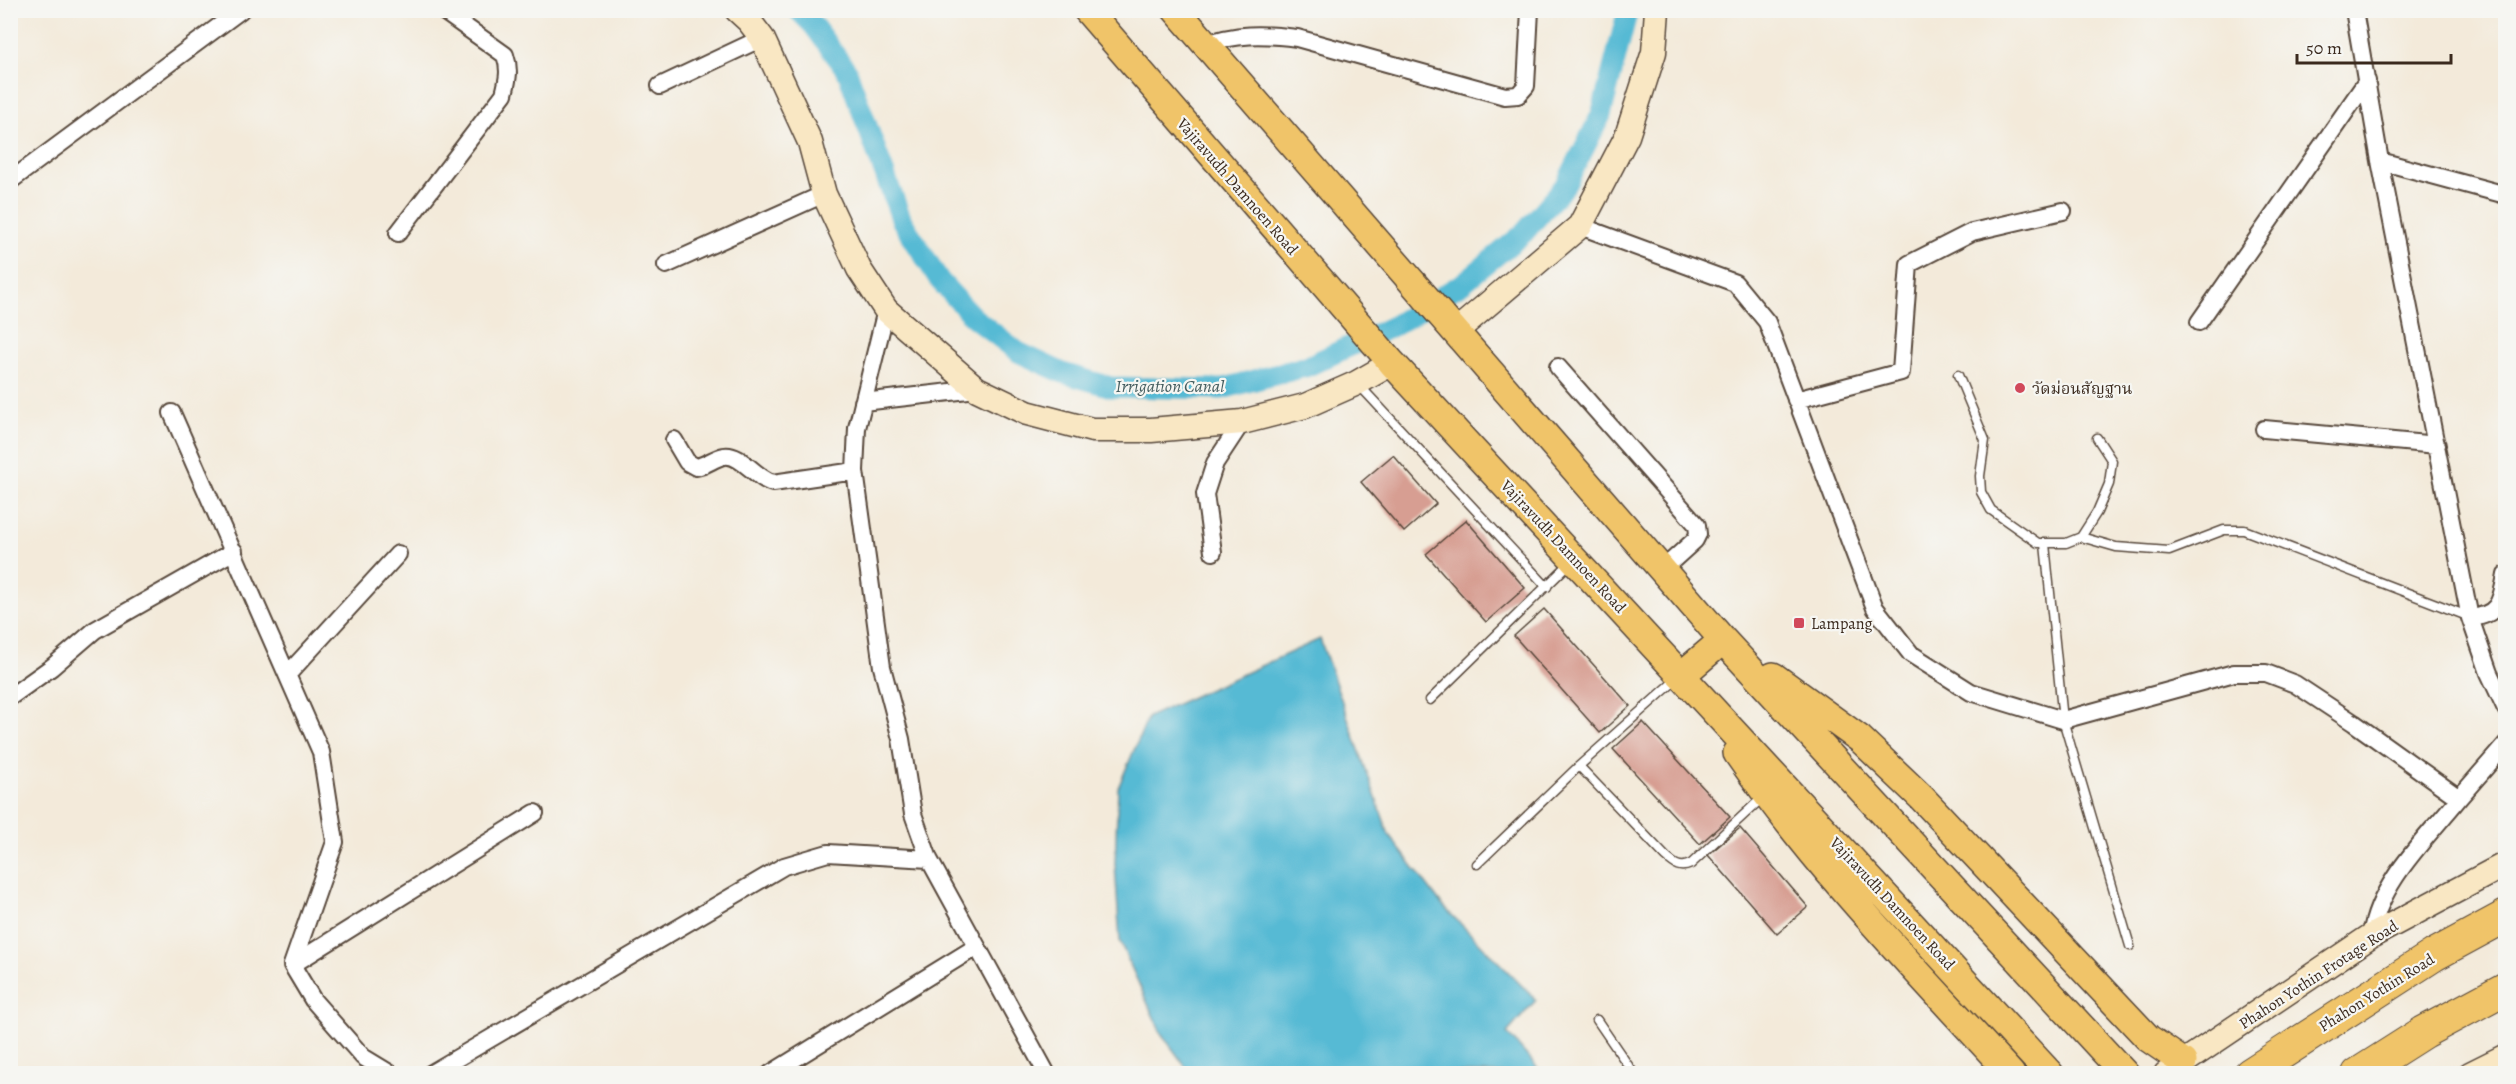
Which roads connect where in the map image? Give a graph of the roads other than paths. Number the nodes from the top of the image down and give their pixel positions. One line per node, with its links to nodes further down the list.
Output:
1 (241, 10): 14 (street)
2 (442, 10): 19 (street)
3 (737, 10): 9 (street)
4 (1087, 10): 24 (main road, Vajiravudh Damnoen Road)
5 (1176, 10): 10 (main road)
6 (1530, 10): 10 (street)
7 (1657, 10): 18 (street)
8 (2354, 10): 11 (street)
9 (762, 38): 12 (street); 15 (street)
10 (1204, 45): 23 (main road)
11 (2367, 81): 13 (street); 22 (street)
12 (660, 86)
13 (2380, 161): 16 (street); 36 (street)
14 (10, 181)
15 (824, 194): 20 (street); 21 (street)
16 (2505, 195)
17 (2063, 211): 29 (street)
18 (1580, 226): 23 (street); 29 (street)
19 (398, 233)
20 (666, 265)
21 (886, 310): 28 (street); 30 (street)
22 (2199, 322)
23 (1455, 332): 44 (main road)
24 (1392, 363): 27 (street); 43 (main road, Vajiravudh Damnoen Road)
25 (1558, 367): 44 (street)
26 (1958, 375): 39 (lane)
27 (1357, 383): 32 (street); 46 (lane)
28 (977, 389): 30 (street); 32 (street)
29 (1796, 400): 54 (street)
30 (864, 402): 37 (street)
31 (172, 413): 40 (street)
32 (1242, 422): 41 (street)
33 (2264, 429): 36 (street)
34 (2097, 438): 38 (lane)
35 (674, 440): 37 (street)
36 (2437, 445): 47 (street)
37 (855, 471): 60 (street)
38 (2081, 537): 39 (lane); 47 (lane)
39 (2045, 544): 54 (lane)
40 (234, 551): 49 (street); 51 (street)
41 (1213, 552)
42 (398, 554): 49 (street)
43 (1575, 558): 46 (lane); 50 (main road, Vajiravudh Damnoen Road)
44 (1663, 569): 48 (main road)
45 (2505, 575): 47 (street)
46 (1547, 587): 52 (lane)
47 (2470, 618): 53 (street)
48 (1723, 640): 50 (main road); 71 (main road); 79 (main road)
49 (288, 674): 67 (street)
50 (1683, 674): 56 (lane); 57 (main road); 78 (main road, Vajiravudh Damnoen Road)
51 (10, 698)
52 (1430, 700)
53 (2505, 709)
54 (2064, 720): 58 (street); 65 (lane)
55 (2505, 744): 58 (street)
56 (1579, 766): 57 (lane); 61 (lane)
57 (1765, 794): 77 (main road)
58 (2459, 798): 64 (street)
59 (535, 813): 67 (street)
60 (929, 859): 66 (street); 73 (street)
61 (1477, 864)
62 (2505, 864): 64 (street, Phahon Yothin Frotage Road)
63 (2505, 916): 80 (highway, Phahon Yothin Road)
64 (2371, 936): 71 (street, Phahon Yothin Frotage Road)
65 (2130, 946)
66 (976, 947): 74 (street); 75 (street)
67 (292, 965): 72 (street)
68 (2505, 988): 81 (highway)
69 (1597, 1020): 76 (lane)
70 (2505, 1056): 82 (street)
71 (2174, 1068)
72 (390, 1074)
73 (430, 1074)
74 (770, 1074)
75 (1047, 1074)
76 (1634, 1074)
77 (2011, 1074)
78 (2050, 1074)
79 (2125, 1074)
80 (2250, 1074)
81 (2358, 1074)
82 (2470, 1074)

